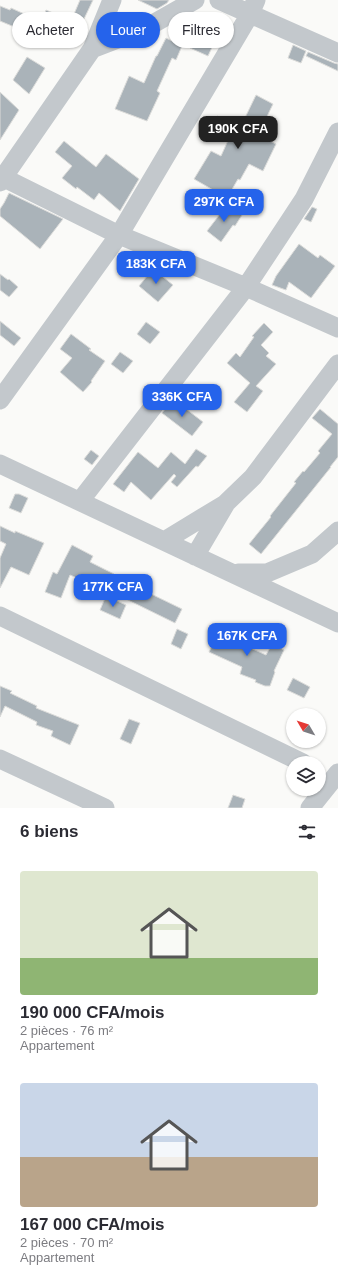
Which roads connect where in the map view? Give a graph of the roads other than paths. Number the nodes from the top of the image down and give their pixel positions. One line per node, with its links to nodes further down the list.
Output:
1 (112, 0): 5 (street)
2 (195, 0): 5 (street)
3 (219, 0): 4 (street)
4 (253, 7): 6 (street); 9 (street)
5 (92, 49): 8 (street)
6 (338, 53)
7 (338, 132): 10 (street)
8 (1, 179): 9 (street)
9 (119, 235): 10 (street); 13 (street)
10 (246, 287): 11 (street); 15 (street)
11 (338, 328)
12 (338, 364): 16 (street)
13 (0, 400)
14 (0, 464): 15 (street)
15 (80, 501): 18 (street)
16 (225, 504): 18 (street); 19 (street)
17 (338, 531): 20 (street)
18 (164, 541): 19 (street)
19 (195, 556): 20 (street)
20 (231, 573): 22 (street)
21 (0, 616): 23 (street)
22 (338, 623)
23 (289, 756)
24 (0, 759): 26 (street)
25 (330, 774): 27 (street)
26 (105, 808)
27 (310, 808)

